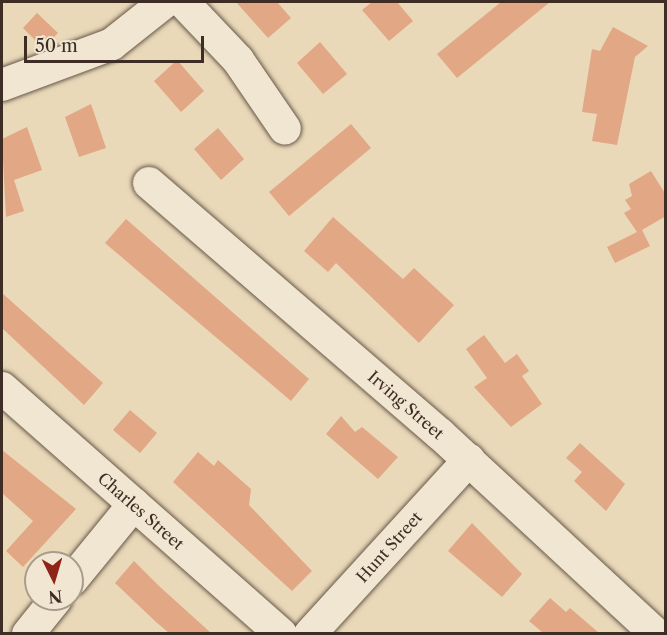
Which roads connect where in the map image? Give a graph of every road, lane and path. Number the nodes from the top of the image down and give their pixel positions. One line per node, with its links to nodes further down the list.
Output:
1 (165, 2): 3 (street)
2 (183, 2): 4 (street)
3 (2, 85)
4 (285, 129)
5 (149, 183): 7 (street, Irving Street)
6 (2, 388): 8 (street, Charles Street)
7 (469, 460): 13 (street, Hunt Street); 14 (street, Irving Street)
8 (134, 504): 9 (street); 12 (street, Charles Street)
9 (84, 565)
10 (46, 611): 11 (street)
11 (28, 633)
12 (281, 633)
13 (310, 633)
14 (656, 633)

